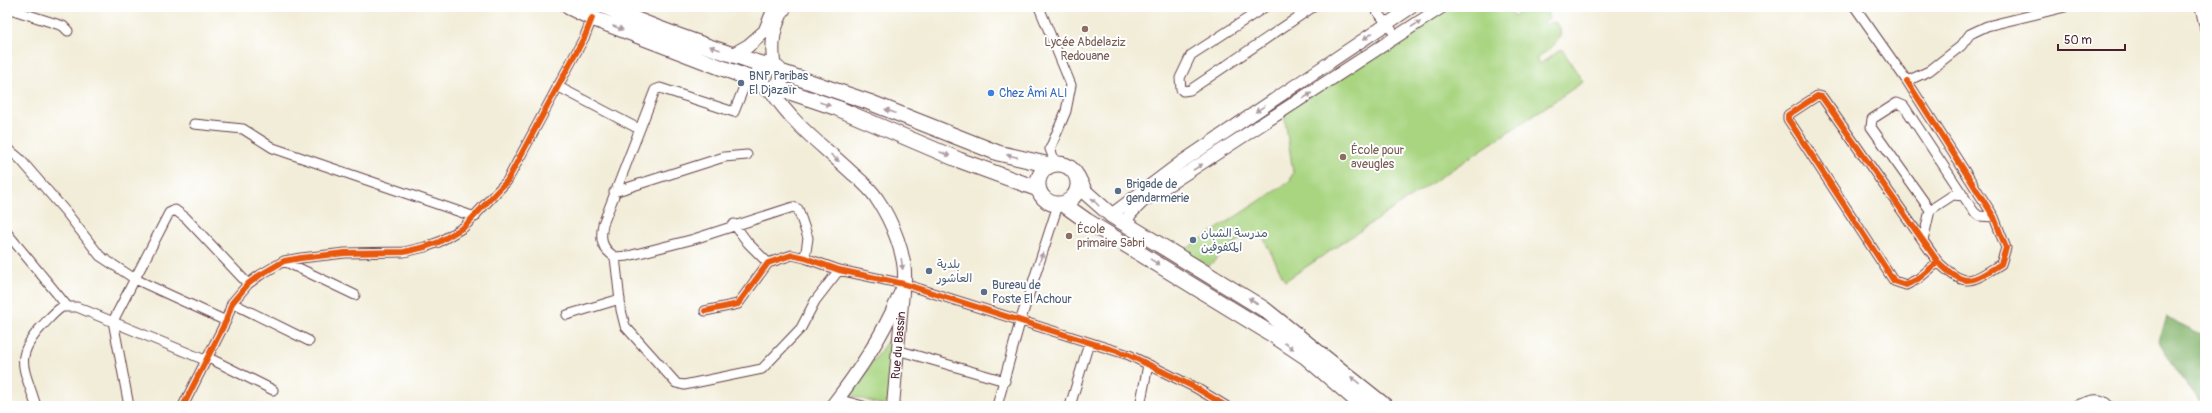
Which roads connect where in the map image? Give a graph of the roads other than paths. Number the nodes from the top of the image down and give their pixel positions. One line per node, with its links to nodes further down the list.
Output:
1 (569, 7): 15 (main road)
2 (775, 7): 20 (main road)
3 (785, 7): 21 (main road)
4 (1039, 7): 29 (street)
5 (1266, 7): 6 (street)
6 (1312, 7)
7 (1374, 7): 16 (street)
8 (1412, 7): 16 (street)
9 (1442, 7): 19 (street, one-way to 9)
10 (1855, 7): 22 (street)
11 (2065, 7): 22 (street)
12 (2200, 7): 17 (street)
13 (7, 8): 18 (street)
14 (612, 8): 20 (main road, one-way to 14)
15 (592, 18): 23 (main road, one-way to 23); 24 (street)
16 (1387, 24): 19 (street); 36 (street, one-way to 36)
17 (2205, 30)
18 (68, 31)
19 (1397, 37): 40 (street, one-way to 19)
20 (732, 55): 21 (main road)
21 (774, 68): 23 (main road); 23 (main road); 29 (main road, one-way to 21)
22 (1907, 81): 38 (street)
23 (763, 84): 26 (street); 31 (main road, one-way to 31); 51 (main road, one-way to 51)
24 (557, 86): 26 (street); 37 (street)
25 (194, 124): 37 (street)
26 (639, 129): 32 (street)
27 (7, 148): 49 (street)
28 (747, 155): 32 (street)
29 (1053, 164): 30 (main road); 31 (main road)
30 (1077, 176): 34 (main road); 36 (main road, one-way to 30)
31 (1038, 189): 34 (main road)
32 (614, 192): 43 (street)
33 (1964, 196): 35 (street); 35 (street); 38 (street)
34 (1060, 204): 60 (street, one-way to 34); 78 (main road, one-way to 78)
35 (1930, 210): 42 (street)
36 (1110, 216): 40 (main road)
37 (475, 217): 45 (street)
38 (1994, 217): 46 (street)
39 (734, 224): 43 (street); 44 (street); 47 (street)
40 (1124, 224): 79 (main road, one-way to 40)
41 (7, 233): 55 (street)
42 (1923, 241): 46 (street); 46 (street)
43 (615, 257): 53 (street)
44 (806, 258): 47 (street); 48 (street)
45 (284, 261): 50 (street); 52 (street)
46 (1938, 262)
47 (768, 263): 56 (street)
48 (839, 270): 51 (street); 53 (street)
49 (135, 279): 50 (street); 58 (street); 59 (street)
50 (248, 284): 54 (street)
51 (904, 284): 60 (street); 63 (street, Rue du Bassin); 68 (main road)
52 (355, 294)
53 (620, 299): 57 (street)
54 (232, 303): 59 (street); 61 (street)
55 (67, 306): 58 (street); 69 (street)
56 (706, 311)
57 (567, 315)
58 (113, 321): 64 (street); 70 (street)
59 (226, 321): 64 (street)
60 (1020, 322): 62 (street); 66 (street)
61 (309, 341)
62 (1089, 343): 65 (street); 75 (street)
63 (897, 350): 66 (street); 73 (street, Rue du Bassin)
64 (206, 359): 67 (street); 71 (street)
65 (1148, 365): 76 (street); 77 (street)
66 (1005, 381): 74 (street)
67 (273, 390)
68 (835, 403): 72 (street)
69 (36, 406)
70 (129, 406)
71 (183, 406)
72 (864, 406)
73 (893, 406)
74 (997, 406)
75 (1070, 406)
76 (1140, 406)
77 (1226, 406)
78 (1363, 406)
79 (1385, 406)
80 (2075, 406): 81 (street)
81 (2109, 406)

